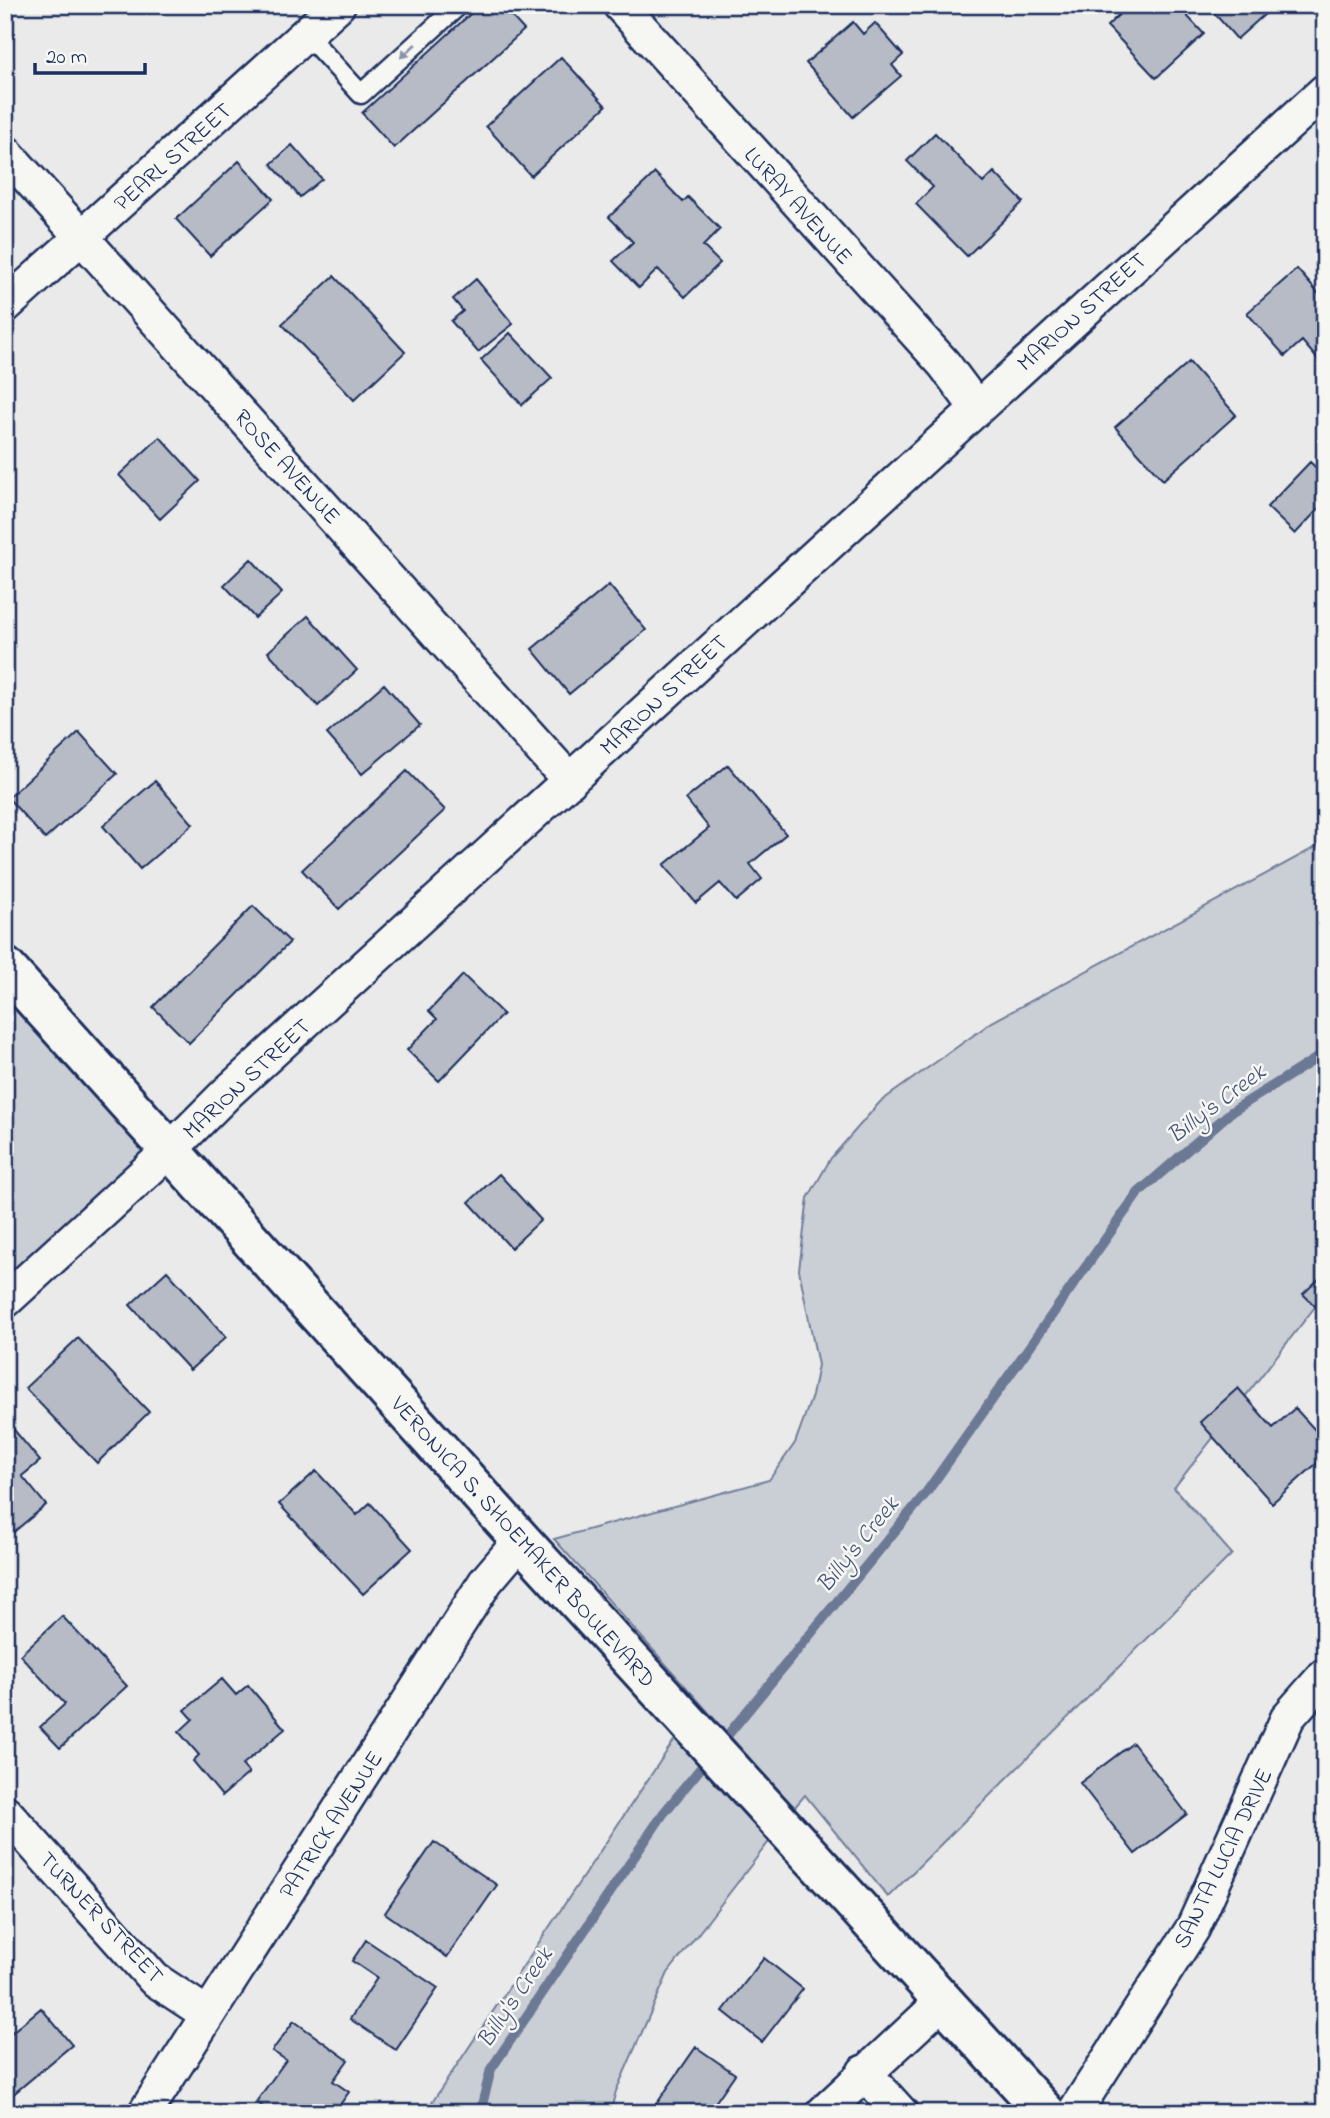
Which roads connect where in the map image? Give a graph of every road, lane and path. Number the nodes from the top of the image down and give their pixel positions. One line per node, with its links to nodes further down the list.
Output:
1 (338, 5): 4 (street, PEARL STREET)
2 (459, 5): 4 (lane, one-way to 4)
3 (620, 5): 9 (street, LURAY AVENUE)
4 (306, 34): 7 (street, PEARL STREET)
5 (1325, 91): 9 (street, MARION STREET)
6 (5, 152): 7 (street, ROSE AVENUE)
7 (82, 237): 8 (street, PEARL STREET); 10 (street, ROSE AVENUE)
8 (5, 306)
9 (976, 407): 10 (street, MARION STREET)
10 (570, 781): 12 (street, MARION STREET)
11 (5, 967): 12 (street, VERONICA S. SHOEMAKER BOULEVARD)
12 (169, 1150): 13 (street, MARION STREET); 14 (street, VERONICA S. SHOEMAKER BOULEVARD)
13 (5, 1301)
14 (522, 1540): 17 (street, VERONICA S. SHOEMAKER BOULEVARD); 18 (street, PATRICK AVENUE)
15 (1325, 1675): 24 (street, SANTA LUCIA DRIVE)
16 (5, 1812): 18 (street, TURNER STREET)
17 (942, 2001): 19 (street); 23 (street, VERONICA S. SHOEMAKER BOULEVARD)
18 (207, 2014): 20 (street, PATRICK AVENUE)
19 (864, 2073): 21 (street); 22 (street)
20 (145, 2113)
21 (822, 2113)
22 (901, 2113)
23 (1046, 2113)
24 (1074, 2113)

